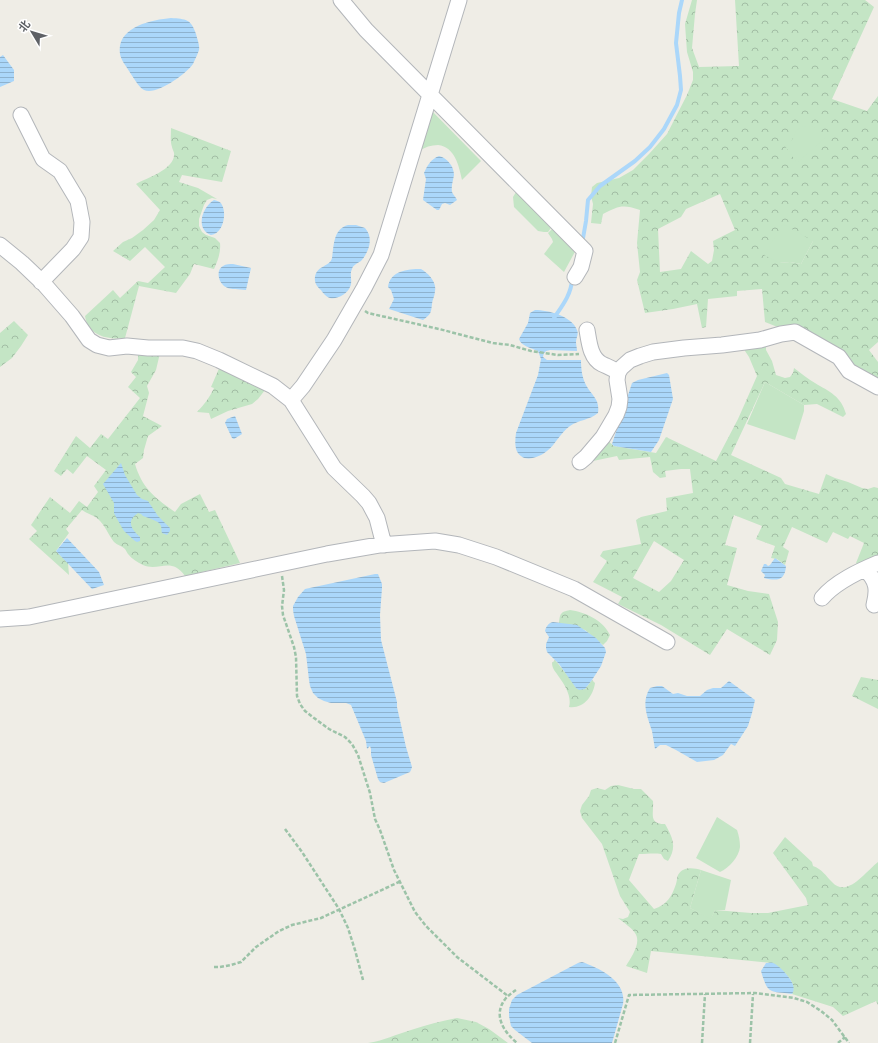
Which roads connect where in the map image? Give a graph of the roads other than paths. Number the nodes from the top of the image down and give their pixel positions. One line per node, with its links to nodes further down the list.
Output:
1 (341, 0): 3 (street)
2 (459, 0): 3 (street)
3 (430, 94): 6 (street); 11 (street)
4 (21, 114): 7 (street)
5 (0, 244): 7 (street)
6 (575, 277)
7 (41, 282): 11 (street)
8 (587, 330): 9 (street)
9 (618, 373): 10 (street); 12 (street)
10 (878, 387)
11 (290, 400): 13 (street)
12 (580, 462)
13 (384, 545): 17 (street); 18 (street)
14 (871, 566): 15 (street); 16 (street)
15 (822, 598)
16 (874, 605)
17 (0, 619)
18 (667, 642)

